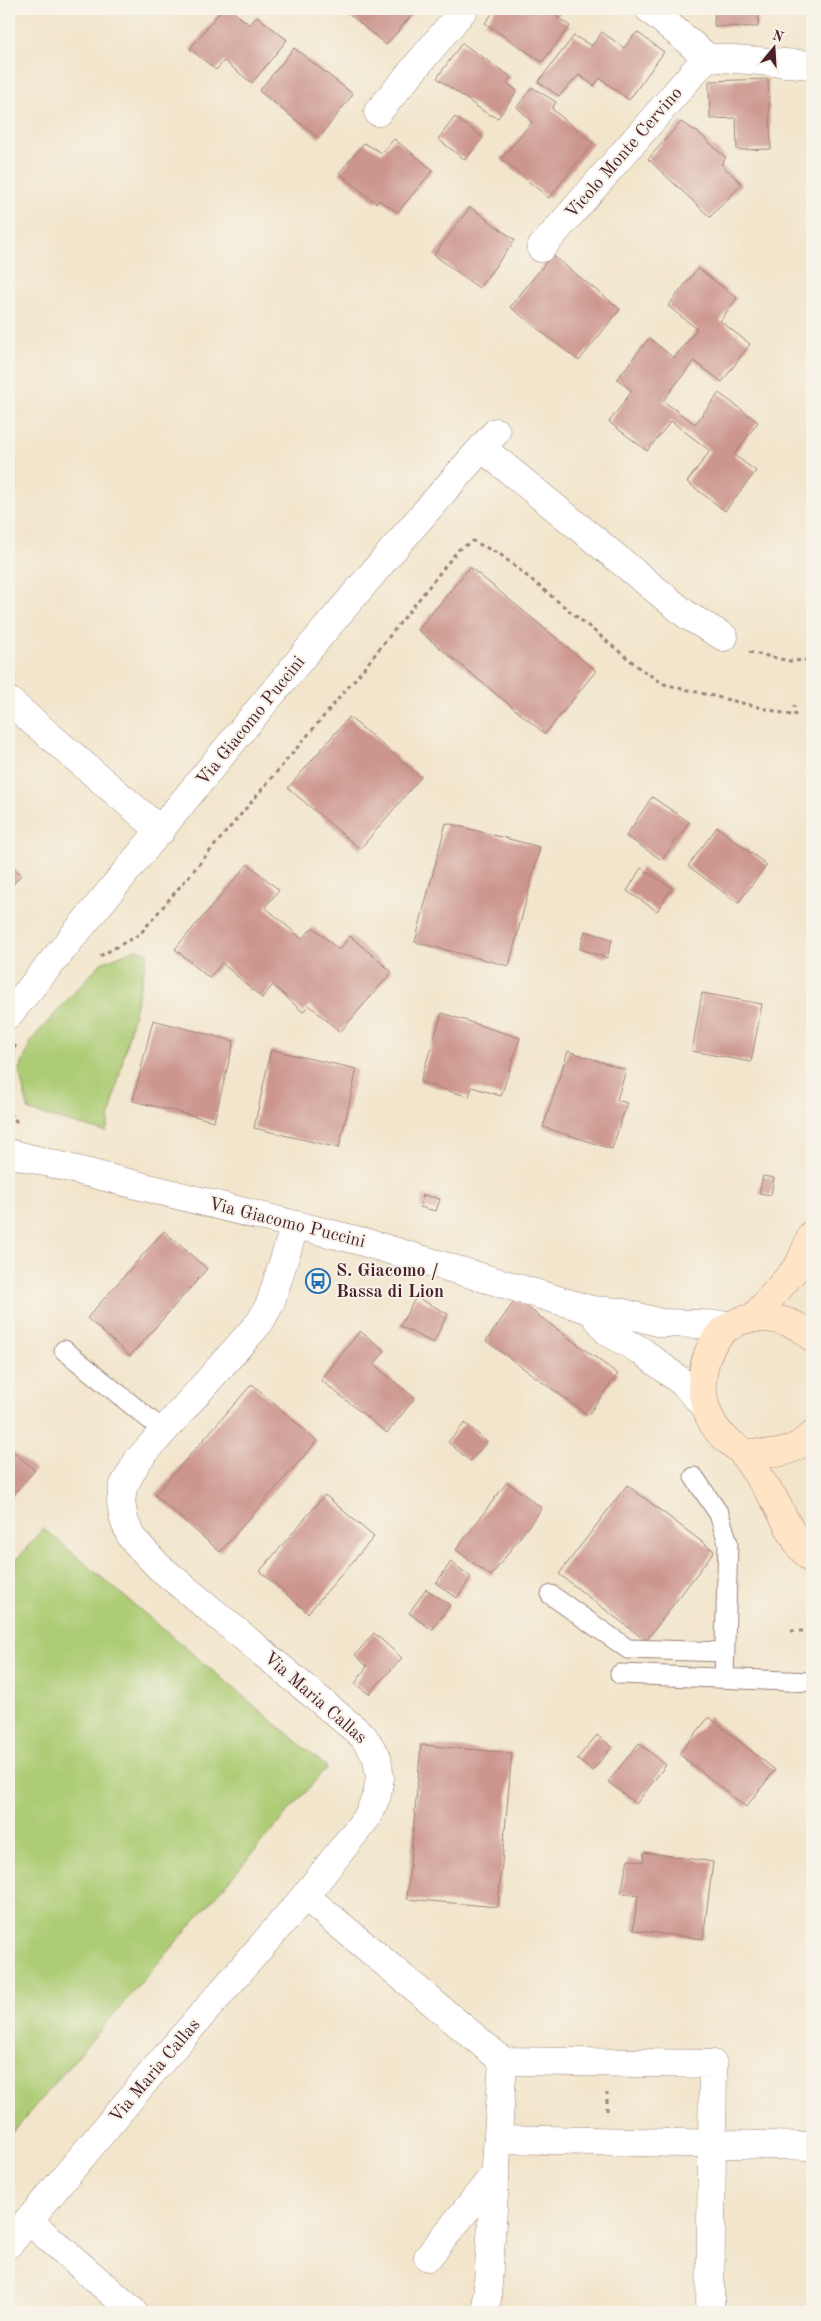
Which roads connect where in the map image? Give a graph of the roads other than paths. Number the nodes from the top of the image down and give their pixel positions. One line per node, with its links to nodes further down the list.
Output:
1 (464, 9): 5 (street)
2 (649, 9): 3 (street)
3 (707, 57): 4 (street); 6 (street, Vicolo Monte Cervino)
4 (812, 65)
5 (378, 112)
6 (541, 248)
7 (724, 637): 9 (street, Via Giacomo Puccini)
8 (9, 702): 9 (street)
9 (161, 831): 10 (street, Via Giacomo Puccini)
10 (9, 1014)
11 (9, 1153): 12 (street, Via Giacomo Puccini)
12 (294, 1225): 14 (street, Via Giacomo Puccini); 19 (street, Via Maria Callas)
13 (812, 1234): 15 (main road)
14 (591, 1310): 15 (street, Via Giacomo Puccini); 18 (street)
15 (743, 1322): 16 (main road); 18 (main road)
16 (812, 1338)
17 (64, 1350): 19 (lane)
18 (703, 1404): 21 (main road)
19 (164, 1431): 29 (street, Via Maria Callas)
20 (812, 1435): 21 (main road)
21 (741, 1451): 23 (main road)
22 (694, 1477): 25 (lane)
23 (811, 1565)
24 (551, 1595): 25 (lane)
25 (725, 1652): 27 (lane)
26 (620, 1674): 27 (lane)
27 (724, 1678): 28 (lane)
28 (812, 1682)
29 (305, 1896): 30 (street); 35 (street, Via Maria Callas)
30 (503, 2061): 31 (street); 32 (street)
31 (498, 2139): 32 (street); 34 (street)
32 (712, 2144): 33 (street); 40 (street)
33 (812, 2146)
34 (495, 2174): 37 (street); 39 (street)
35 (28, 2220): 36 (street, Via Maria Callas); 38 (street)
36 (9, 2244)
37 (428, 2258)
38 (134, 2312)
39 (486, 2312)
40 (710, 2312)

